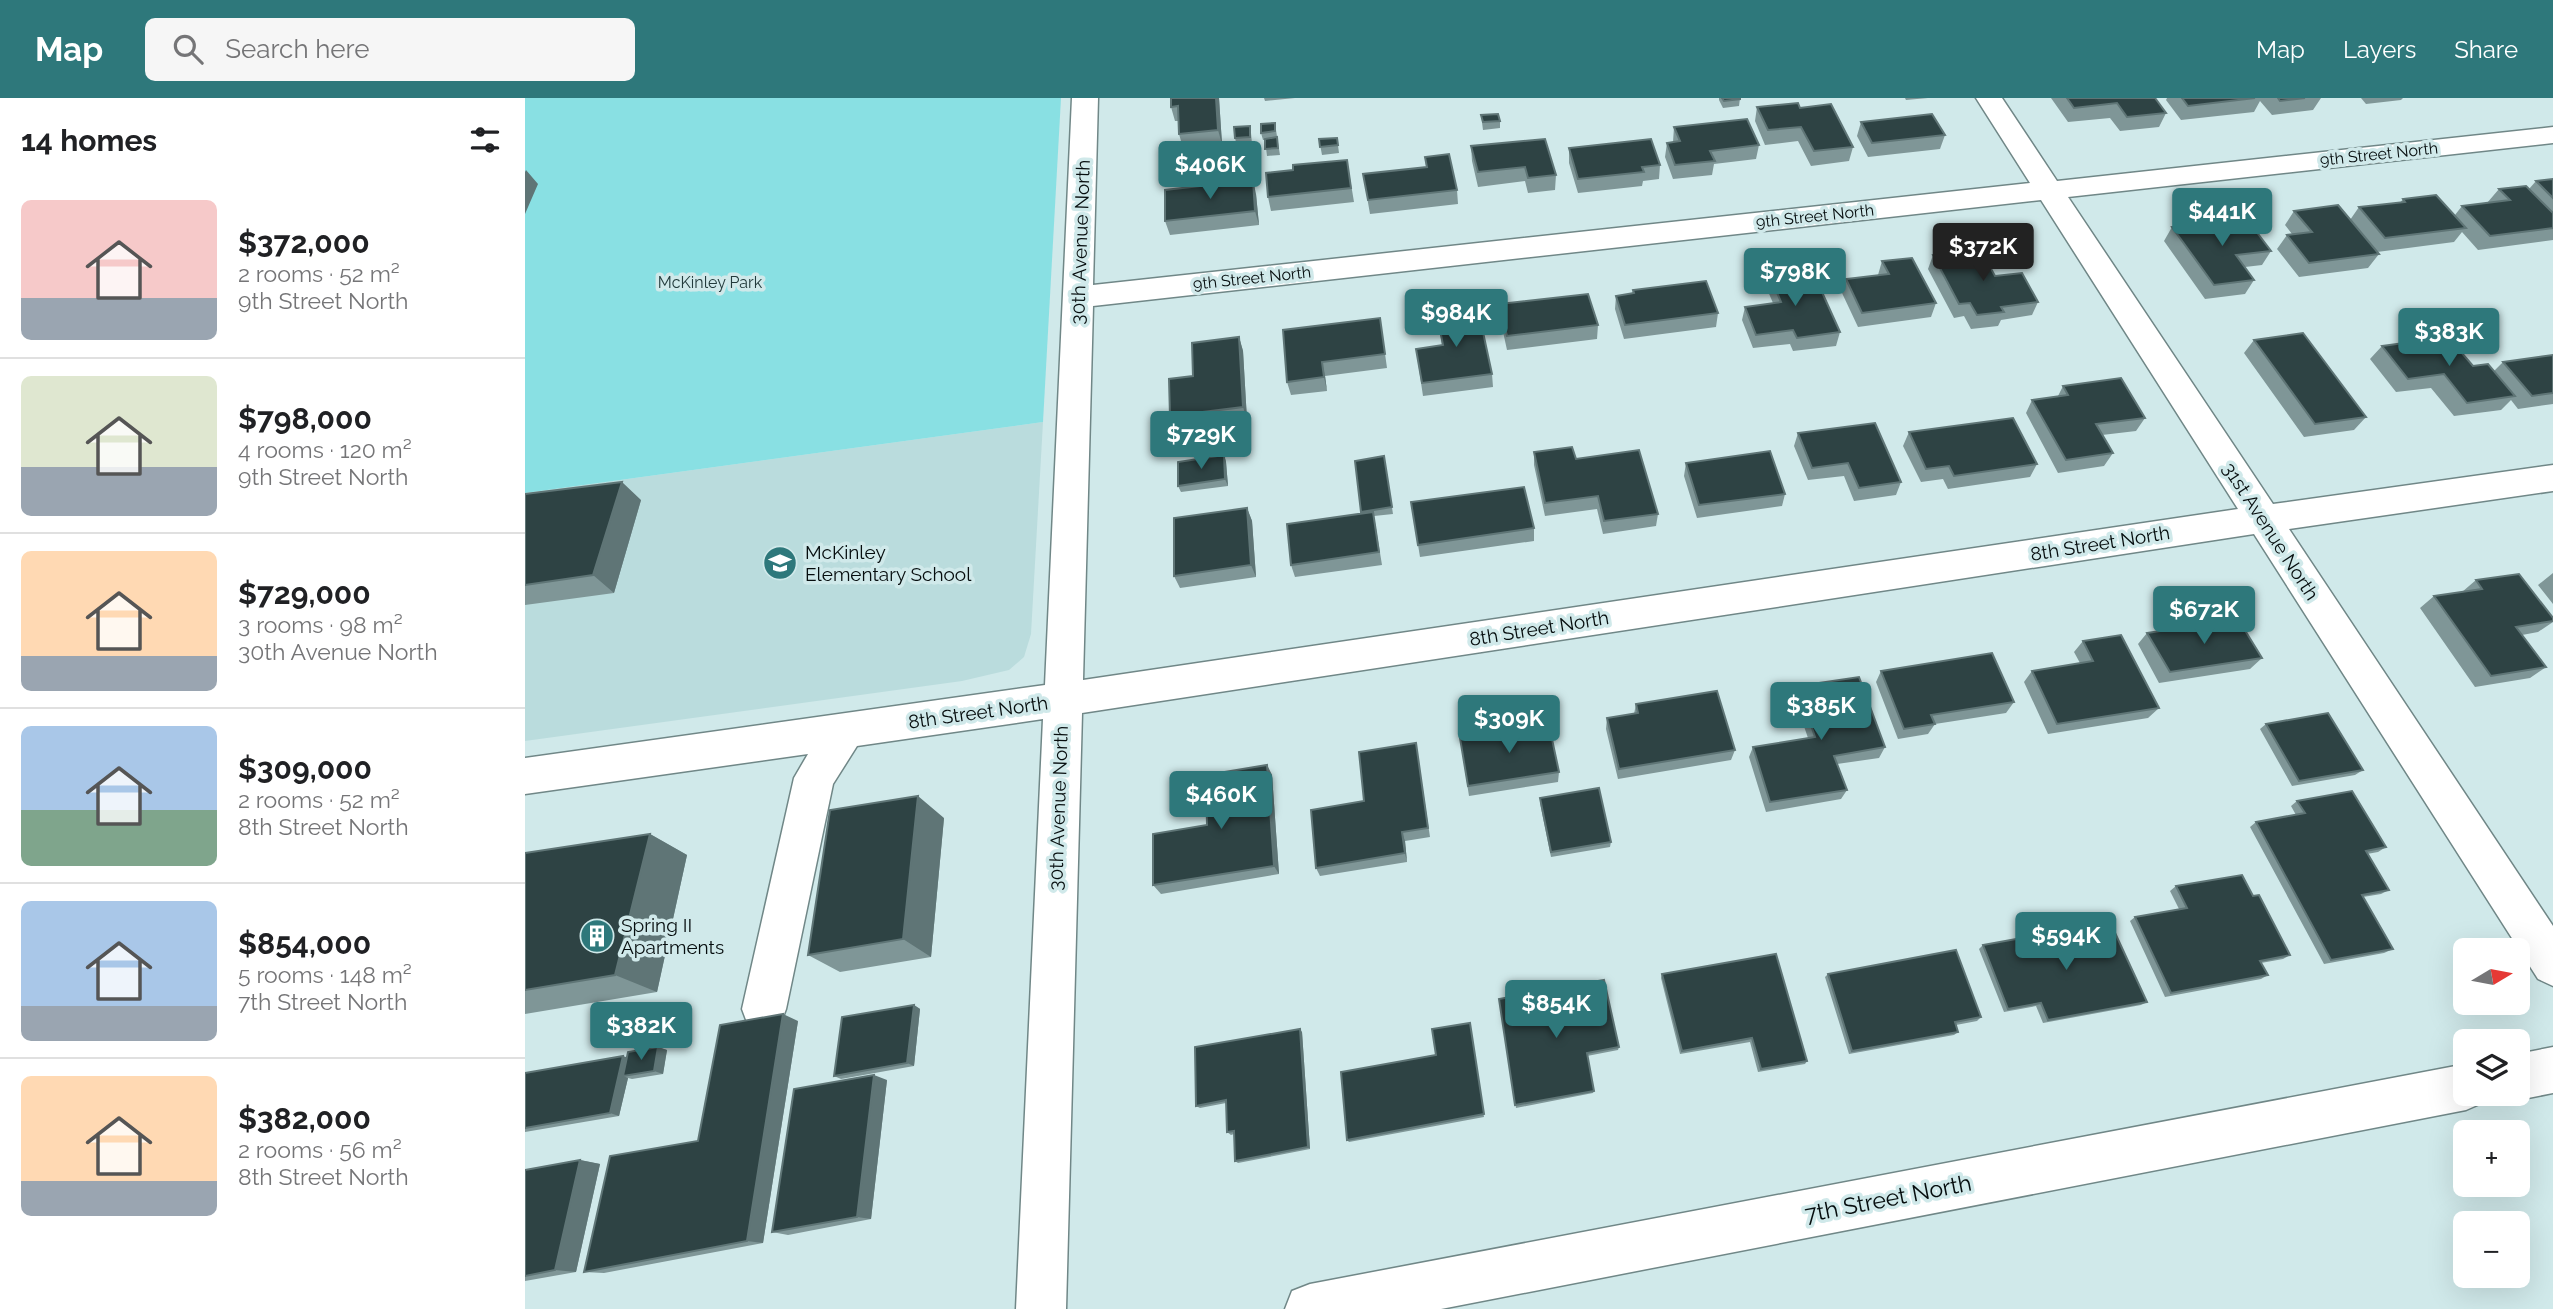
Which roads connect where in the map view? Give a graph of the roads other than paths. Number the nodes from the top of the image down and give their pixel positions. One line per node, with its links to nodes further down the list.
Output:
1 (1085, 98): 5 (street, 30th Avenue North)
2 (1989, 98): 4 (street, 31st Avenue North)
3 (2553, 135): 4 (street, 9th Street North)
4 (2050, 190): 5 (street, 9th Street North); 7 (street, 31st Avenue North)
5 (1078, 297): 8 (street, 30th Avenue North)
6 (2553, 478): 7 (street, 8th Street North)
7 (2263, 518): 8 (street, 8th Street North); 11 (street, 31st Avenue North)
8 (1062, 701): 9 (street, 8th Street North); 16 (street, 30th Avenue North)
9 (845, 732): 10 (street, 8th Street North); 12 (street)
10 (525, 776)
11 (2553, 964)
12 (764, 1009)
13 (2553, 1070): 14 (street)
14 (2530, 1075)
15 (2453, 1089): 17 (street, 7th Street North)
16 (1041, 1309)
17 (1310, 1309)

